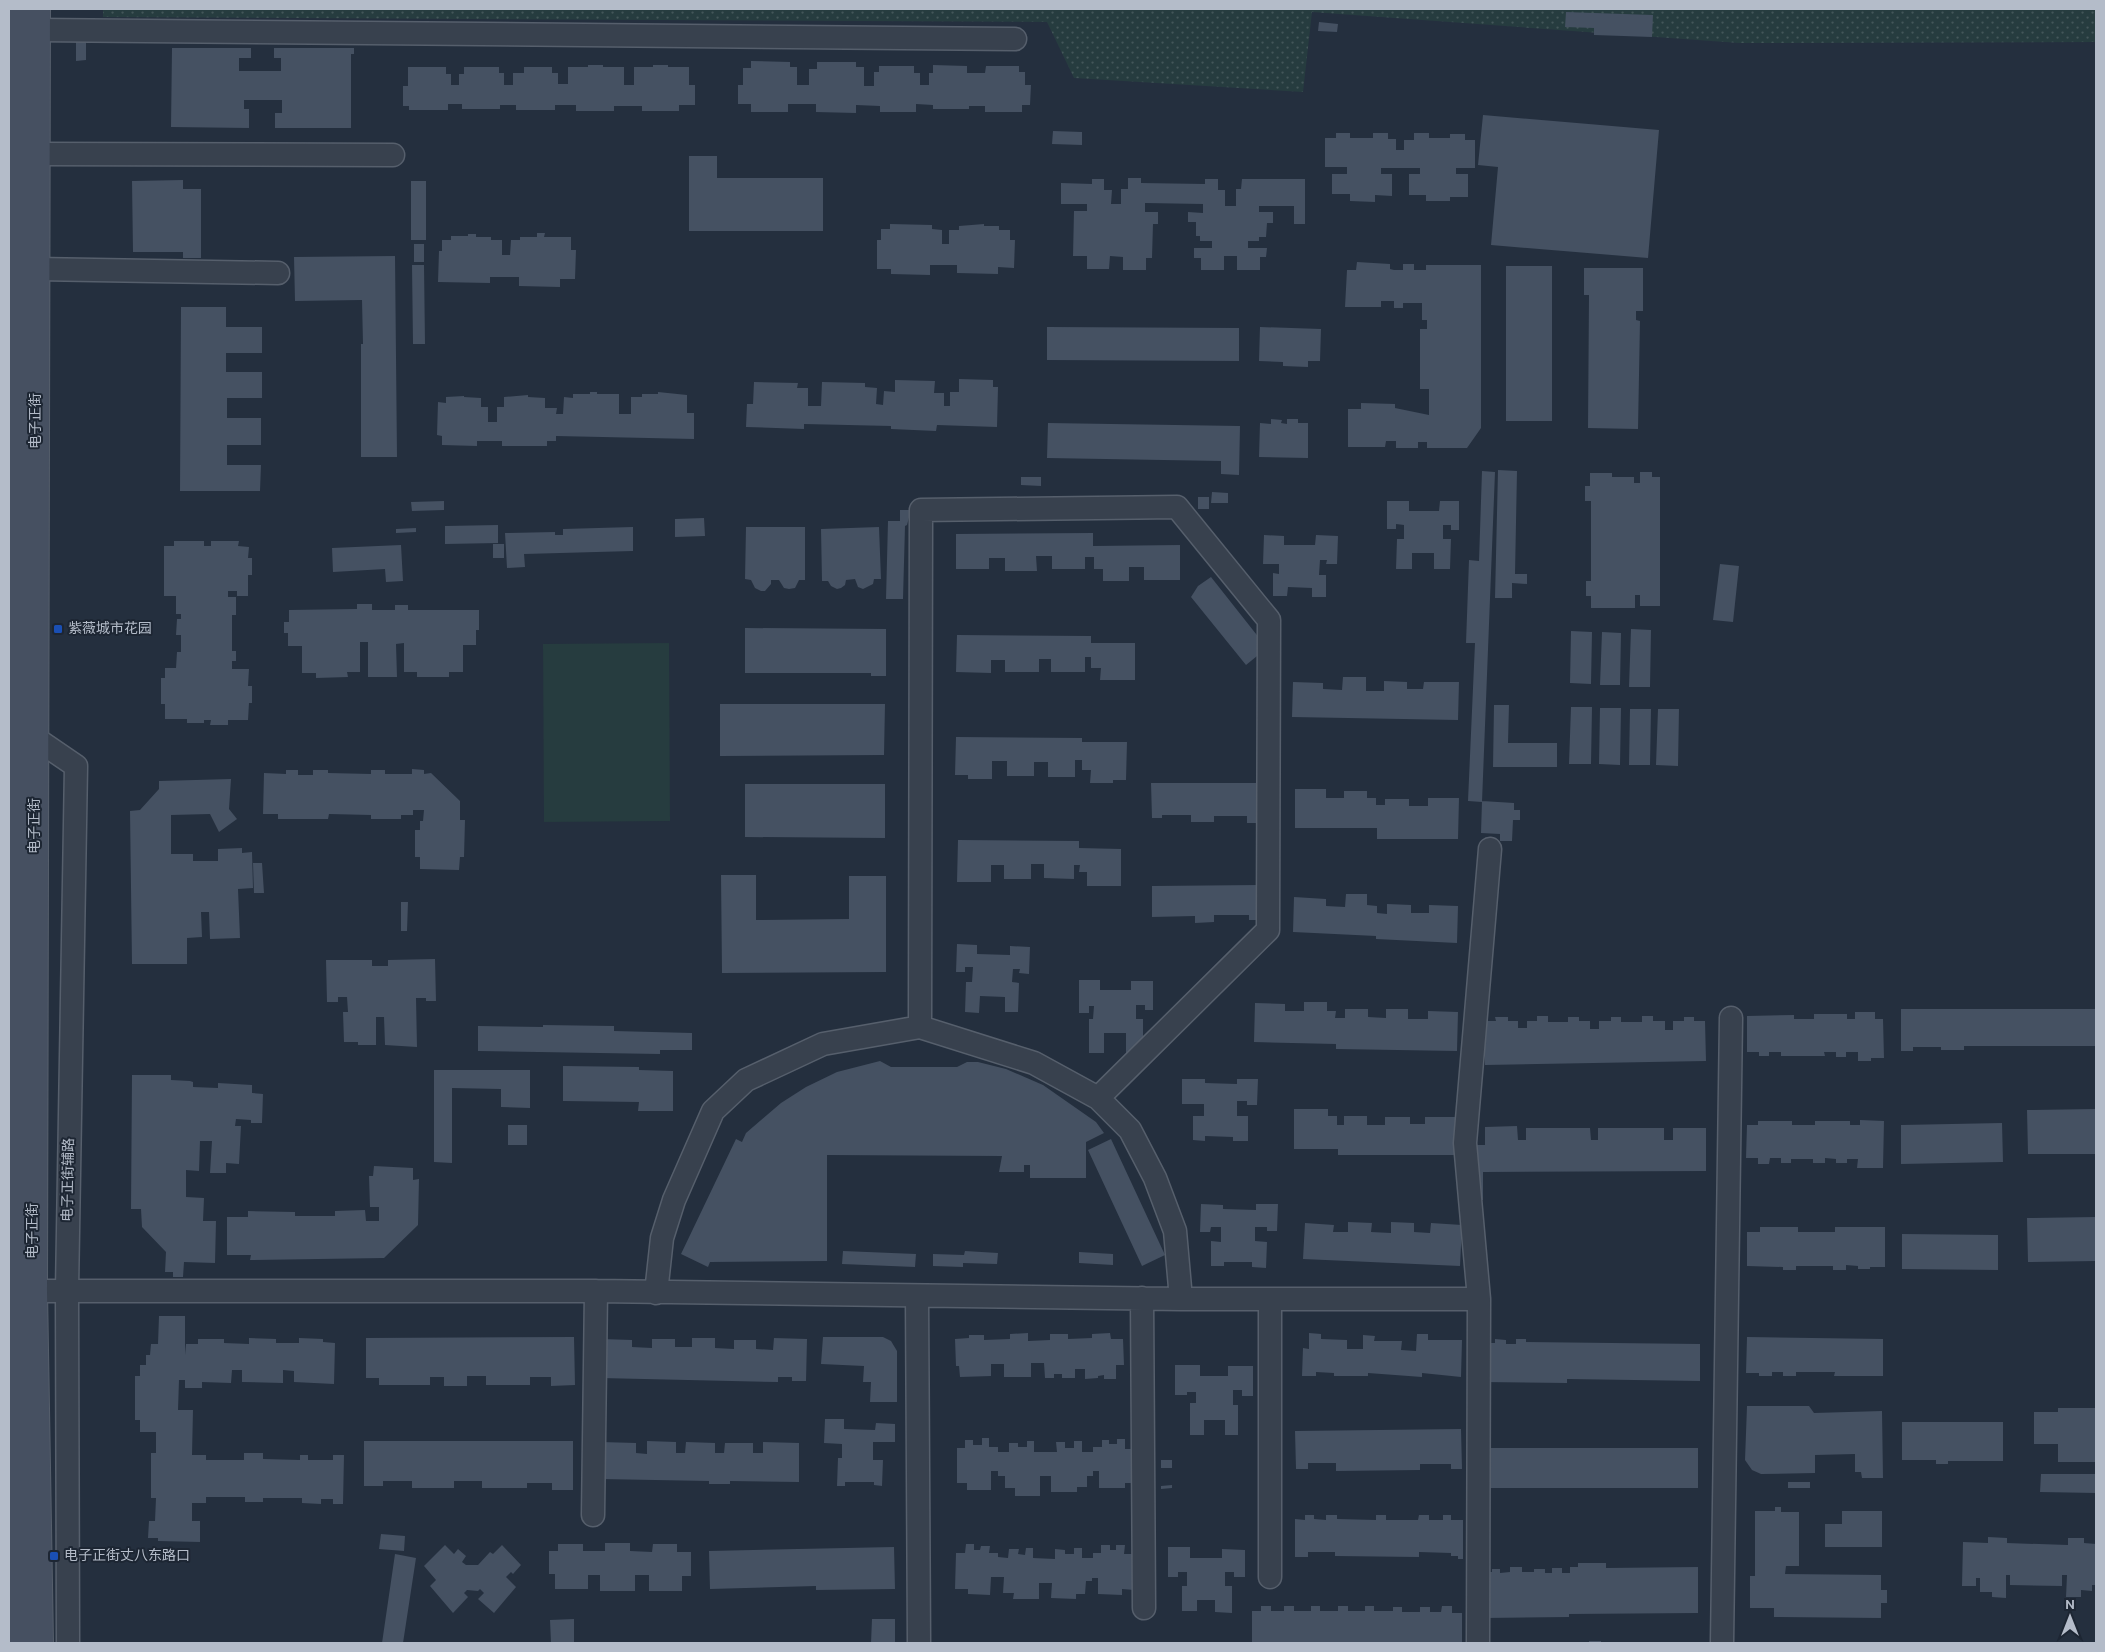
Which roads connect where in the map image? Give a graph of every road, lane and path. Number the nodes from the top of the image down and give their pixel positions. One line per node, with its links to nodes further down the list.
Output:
1 (13, 9): 8 (main road, 电子正街)
2 (36, 19): 3 (street); 4 (main road, 电子正街)
3 (1015, 39)
4 (36, 154): 5 (street); 6 (main road, 电子正街)
5 (393, 155)
6 (36, 269): 7 (street); 8 (main road, 电子正街)
7 (278, 273)
8 (19, 545): 9 (main road, 电子正街); 14 (main road, 电子正街)
9 (35, 738): 14 (main road, 电子正街); 15 (street, 电子正街辅路)
10 (1490, 849): 22 (street)
11 (1731, 1018): 32 (street)
12 (920, 1027): 13 (street); 13 (street); 17 (street)
13 (1098, 1098): 20 (street)
14 (22, 1290): 15 (street); 23 (main road, 电子正街); 28 (main road, 电子正街)
15 (67, 1290): 16 (street); 29 (street, 电子正街辅路)
16 (596, 1291): 17 (street); 24 (street)
17 (656, 1293): 18 (street)
18 (917, 1296): 19 (street); 30 (street)
19 (1142, 1298): 20 (street); 26 (street)
20 (1181, 1299): 21 (street)
21 (1270, 1299): 22 (street); 25 (street)
22 (1479, 1299): 31 (street)
23 (10, 1387): 27 (main road, 电子正街)
24 (593, 1515)
25 (1270, 1577)
26 (1144, 1608)
27 (11, 1643)
28 (39, 1643)
29 (68, 1643)
30 (919, 1643)
31 (1478, 1643)
32 (1722, 1643)

